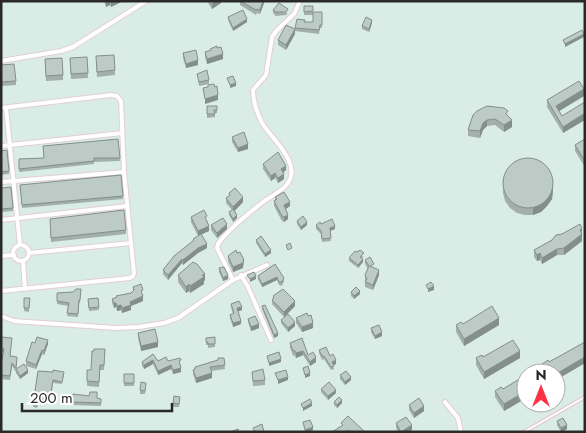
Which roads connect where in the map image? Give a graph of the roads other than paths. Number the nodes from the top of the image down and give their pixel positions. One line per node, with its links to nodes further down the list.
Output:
1 (146, 1): 3 (street)
2 (300, 1): 22 (street)
3 (1, 61)
4 (4, 108): 5 (street); 6 (street)
5 (122, 133): 6 (street); 8 (street)
6 (10, 145): 7 (street); 9 (street)
7 (1, 146)
8 (124, 172): 9 (street); 11 (street)
9 (13, 180): 10 (street); 12 (street)
10 (1, 182)
11 (127, 206): 12 (street); 14 (street)
12 (17, 218): 13 (street); 15 (street)
13 (1, 220)
14 (131, 243): 16 (street); 23 (street)
15 (20, 245): 16 (street); 17 (street)
16 (29, 253): 19 (street)
17 (14, 255): 18 (street); 19 (street)
18 (1, 256)
19 (23, 261): 23 (street)
20 (267, 265): 21 (street)
21 (241, 276): 22 (street); 26 (street)
22 (233, 280): 25 (street)
23 (26, 289): 24 (street)
24 (1, 291)
25 (1, 316)
26 (271, 340)
27 (585, 397): 30 (lane)
28 (445, 402): 29 (street)
29 (461, 432)
30 (524, 432)

